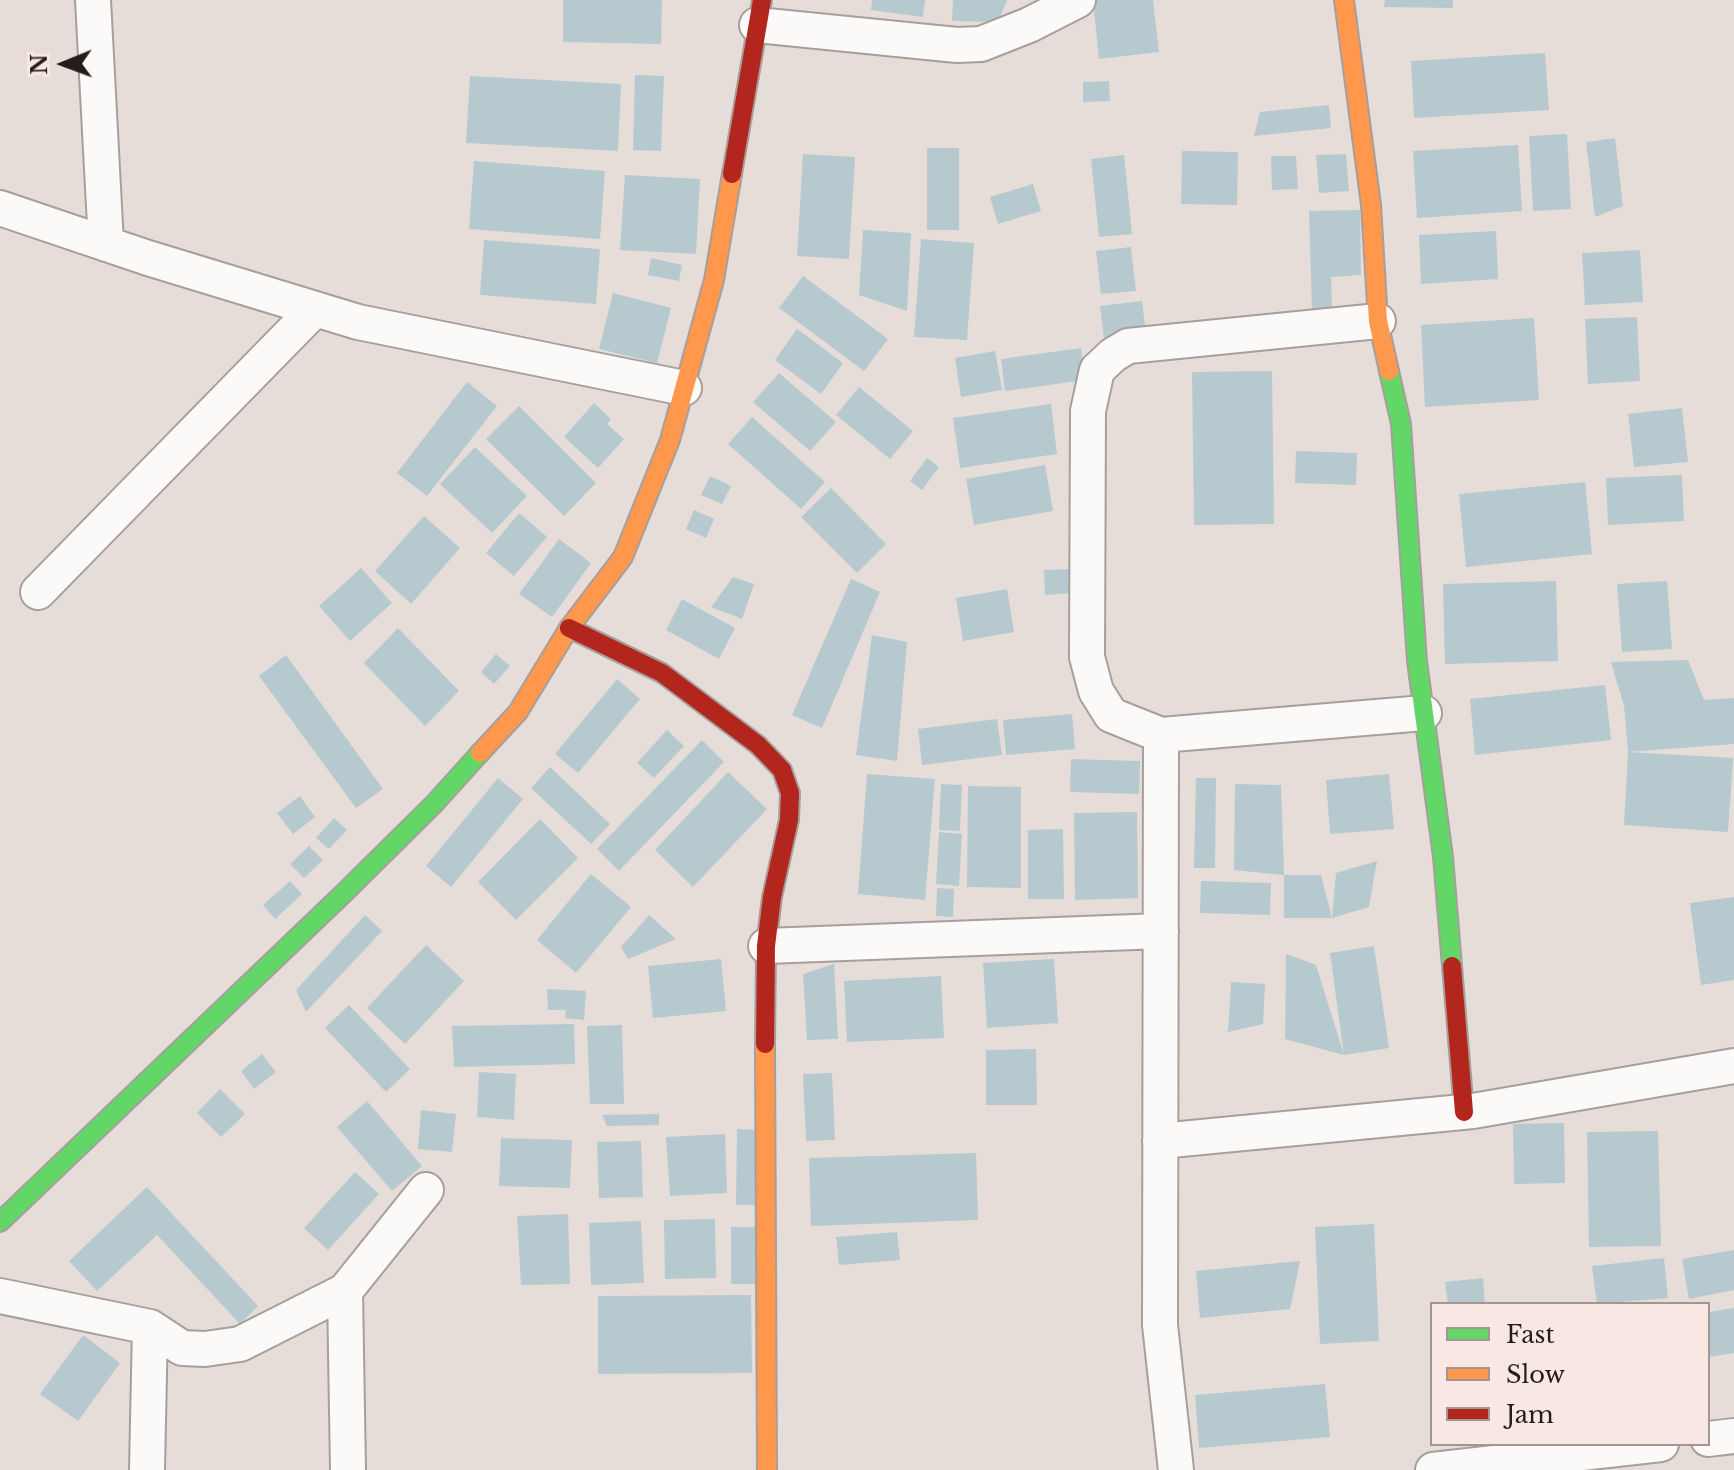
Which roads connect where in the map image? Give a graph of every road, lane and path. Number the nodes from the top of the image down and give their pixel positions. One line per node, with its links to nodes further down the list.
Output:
1 (93, 0): 6 (street)
2 (1078, 0): 4 (street)
3 (1344, 0): 8 (street)
4 (760, 12): 9 (street)
5 (0, 208): 6 (street)
6 (106, 244): 7 (street)
7 (315, 309): 9 (street); 10 (street)
8 (1378, 321): 12 (street); 13 (street)
9 (684, 388): 11 (street)
10 (38, 592)
11 (569, 628): 15 (street); 20 (street)
12 (1424, 713): 13 (street); 17 (street)
13 (1161, 735): 14 (street)
14 (1161, 931): 15 (street); 18 (street)
15 (766, 946): 29 (street)
16 (1734, 1066): 17 (street)
17 (1464, 1112): 18 (street)
18 (1160, 1141): 30 (street)
19 (426, 1190): 21 (street)
20 (0, 1222)
21 (345, 1291): 23 (street); 28 (street)
22 (0, 1296): 23 (street)
23 (150, 1327): 27 (street)
24 (1734, 1436): 25 (street)
25 (1710, 1439)
26 (1643, 1446): 31 (street)
27 (147, 1470)
28 (348, 1470)
29 (767, 1470)
30 (1176, 1470)
31 (1433, 1470)

